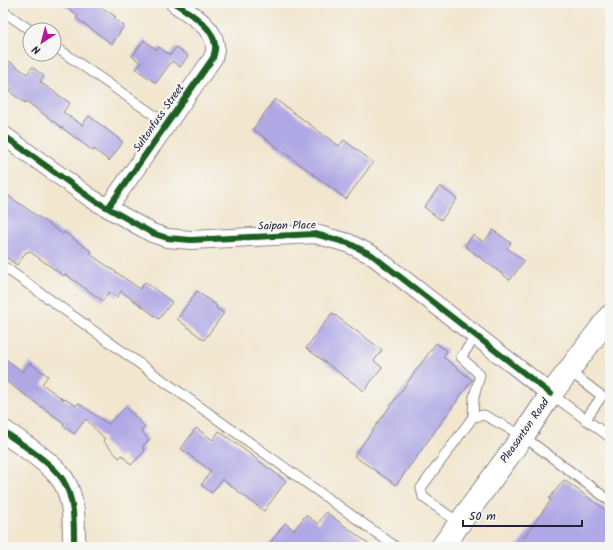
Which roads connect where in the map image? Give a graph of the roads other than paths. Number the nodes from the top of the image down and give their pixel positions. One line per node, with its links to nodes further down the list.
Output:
1 (175, 3): 5 (street, Sultonfuss Street)
2 (3, 11): 3 (lane)
3 (22, 24)
4 (62, 52): 5 (lane)
5 (167, 124): 7 (street, Sultonfuss Street)
6 (3, 135): 7 (street, Saipan Place)
7 (108, 208): 10 (street, Saipan Place)
8 (3, 266): 21 (lane)
9 (610, 316): 11 (main road, Pleasanton Road)
10 (476, 336): 12 (street, Saipan Place); 13 (lane)
11 (569, 371): 12 (main road, Pleasanton Road); 14 (lane)
12 (551, 394): 14 (lane); 16 (main road, Pleasanton Road)
13 (473, 417): 16 (lane); 19 (lane)
14 (585, 420): 17 (lane)
15 (3, 431): 20 (main road)
16 (522, 436): 18 (lane); 19 (main road, Pleasanton Road)
17 (610, 437)
18 (610, 501)
19 (459, 523): 22 (main road, Pleasanton Road)
20 (71, 547)
21 (396, 547)
22 (442, 547)

